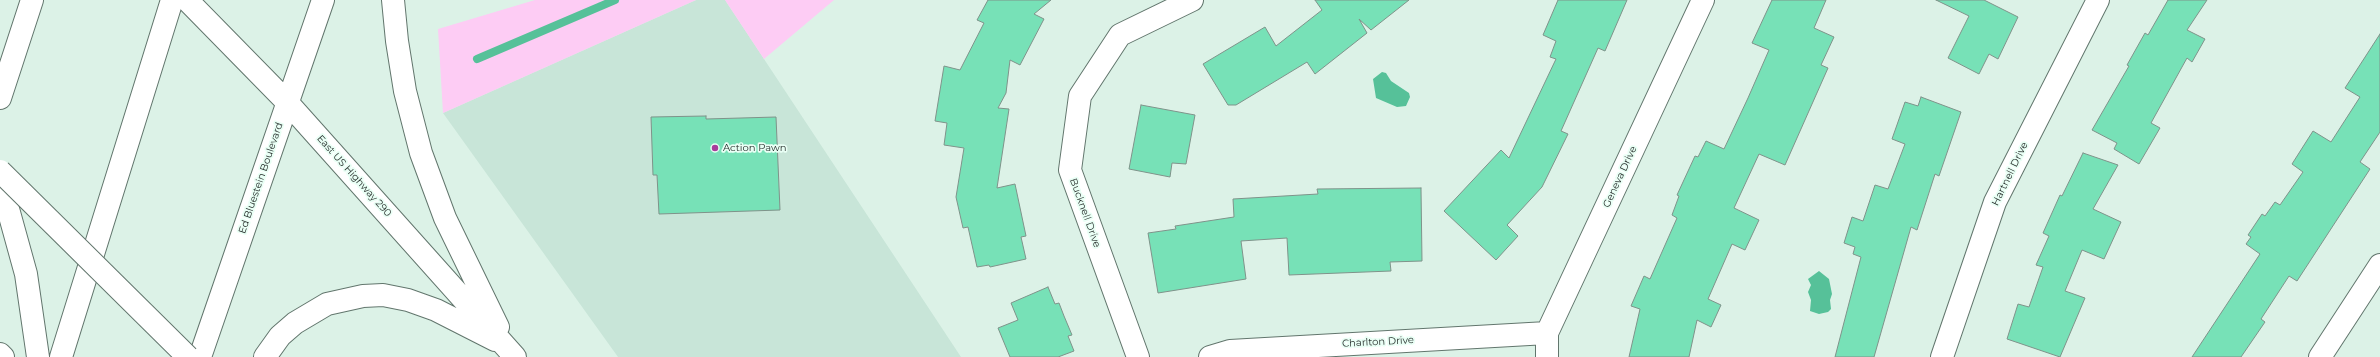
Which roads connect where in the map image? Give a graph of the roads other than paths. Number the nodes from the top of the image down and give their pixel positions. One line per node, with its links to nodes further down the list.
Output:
1 (32, 0): 9 (main road)
2 (172, 0): 19 (main road)
3 (187, 0): 10 (main road, East US Highway 290)
4 (323, 0): 10 (main road, Ed Bluestein Boulevard)
5 (393, 0): 15 (main road)
6 (1192, 0): 23 (main road, Bucknell Drive)
7 (1703, 0): 14 (main road, Geneva Drive)
8 (2098, 0): 26 (main road, Hartnell Drive)
9 (0, 98)
10 (287, 102): 15 (main road, East US Highway 290); 21 (main road, Ed Bluestein Boulevard)
11 (0, 171): 20 (main road, bridge)
12 (0, 180): 18 (main road)
13 (2380, 265): 27 (main road)
14 (1547, 333): 24 (main road, Charlton Drive); 25 (main road, Geneva Drive)
15 (511, 352): 22 (main road)
16 (0, 354): 17 (main road)
17 (3, 357)
18 (38, 357)
19 (61, 357)
20 (188, 357)
21 (200, 357)
22 (265, 357)
23 (1138, 357)
24 (1210, 357)
25 (1547, 357)
26 (1942, 357)
27 (2320, 357)

